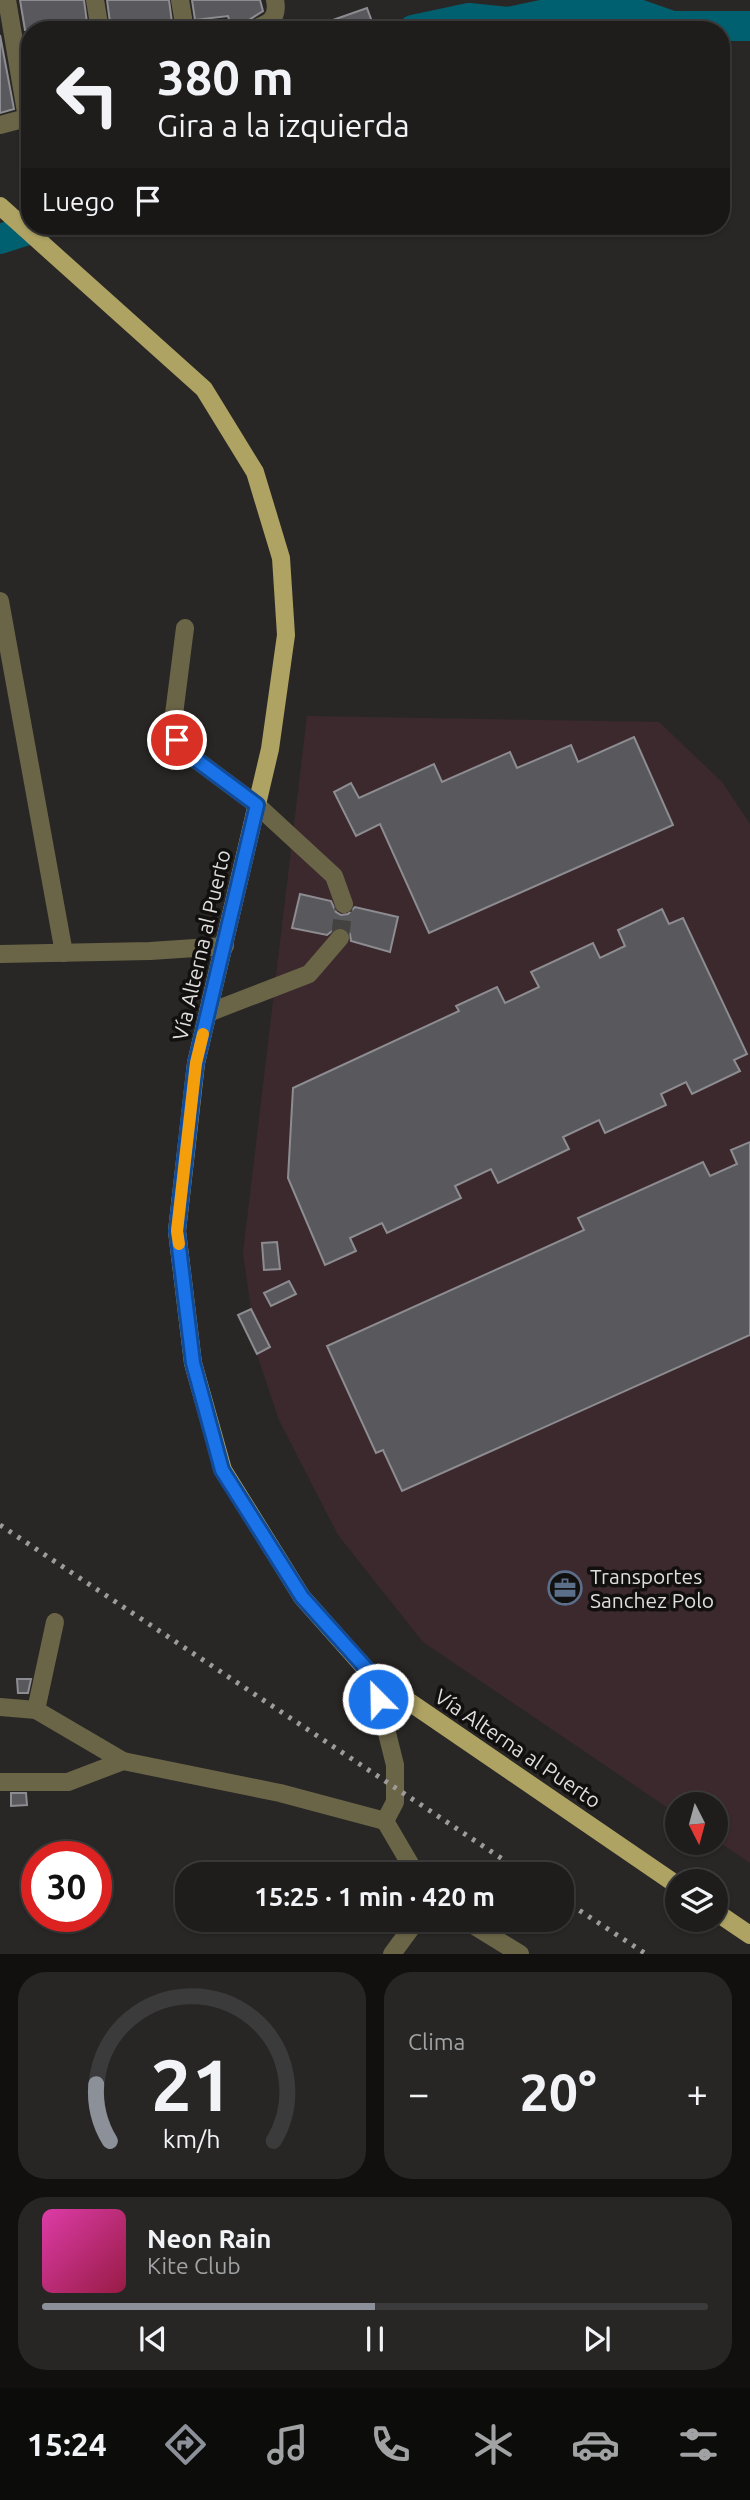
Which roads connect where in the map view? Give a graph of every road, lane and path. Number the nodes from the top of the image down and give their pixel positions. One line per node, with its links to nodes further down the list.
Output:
1 (8, 0): 8 (street)
2 (95, 0): 5 (street)
3 (180, 0): 6 (street)
4 (275, 0): 7 (street)
5 (98, 21)
6 (184, 21)
7 (271, 21)
8 (21, 76)
9 (21, 119): 10 (street)
10 (0, 125)
11 (0, 206): 12 (main road, Vía Alterna al Puerto)
12 (21, 226)
13 (31, 235): 16 (main road, Vía Alterna al Puerto)
14 (0, 601): 20 (street)
15 (185, 628): 16 (street)
16 (257, 805): 17 (street); 19 (main road, Vía Alterna al Puerto)
17 (344, 904)
18 (340, 938): 22 (street)
19 (225, 946): 20 (street); 22 (main road, Vía Alterna al Puerto)
20 (64, 953): 21 (street)
21 (0, 954)
22 (208, 1013): 24 (main road, Vía Alterna al Puerto)
23 (55, 1622): 26 (street)
24 (373, 1676): 29 (street); 31 (main road, Vía Alterna al Puerto)
25 (0, 1707): 26 (street)
26 (36, 1710): 27 (street)
27 (123, 1761): 28 (street); 29 (street)
28 (0, 1782)
29 (385, 1821): 30 (street)
30 (409, 1862)
31 (665, 1877)
32 (728, 1920): 35 (main road)
33 (408, 1932): 36 (street)
34 (484, 1932): 37 (street)
35 (750, 1935)
36 (392, 1954)
37 (520, 1954)

